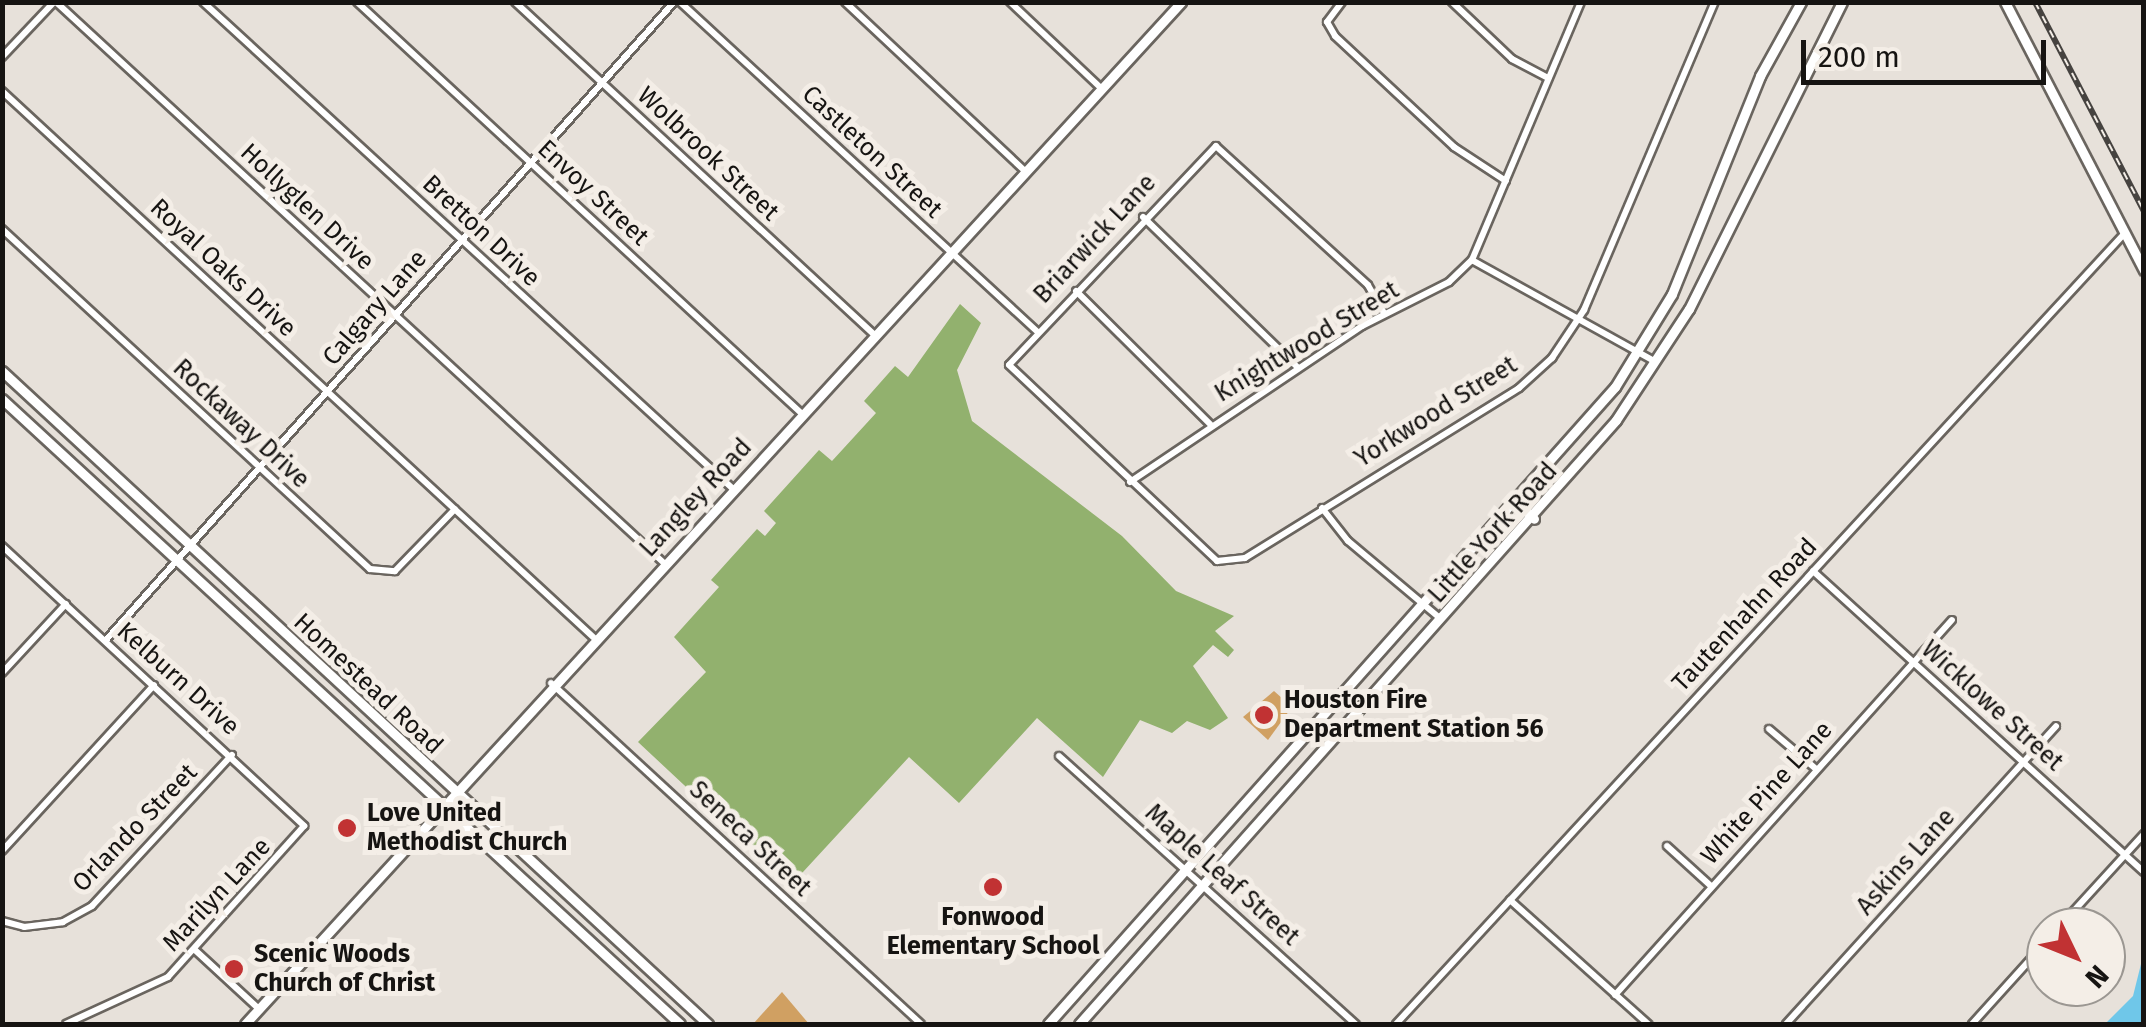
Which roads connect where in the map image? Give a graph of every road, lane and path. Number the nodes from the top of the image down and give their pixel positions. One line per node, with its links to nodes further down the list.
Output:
1 (55, 2): 16 (street); 33 (street, Hollyglen Drive)
2 (203, 2): 27 (street, Bretton Drive)
3 (358, 2): 21 (street, Envoy Street)
4 (515, 2): 18 (street, Wolbrook Street)
5 (677, 2): 18 (street, Calgary Lane); 28 (street, Castleton Street)
6 (845, 2): 22 (street)
7 (1010, 2): 19 (street)
8 (1181, 2): 19 (main road, Langley Road)
9 (1342, 2): 23 (street)
10 (1452, 2): 17 (street)
11 (1581, 2): 17 (street, Knightwood Street)
12 (1715, 2): 34 (street, Yorkwood Street)
13 (1801, 2): 37 (main road, Little York Road)
14 (1842, 2): 38 (main road, Little York Road)
15 (2005, 2): 26 (main road)
16 (2, 57)
17 (1548, 78): 23 (street, Knightwood Street)
18 (600, 81): 21 (street, Calgary Lane); 36 (street, Wolbrook Street)
19 (1102, 89): 22 (main road, Langley Road)
20 (2, 91): 42 (street, Royal Oaks Drive)
21 (531, 163): 27 (street, Calgary Lane); 44 (street, Envoy Street)
22 (1025, 170): 28 (main road, Langley Road)
23 (1506, 181): 29 (street, Knightwood Street)
24 (1143, 217): 31 (street, Briarwick Lane); 32 (street, Briarwick Lane); 39 (street)
25 (2, 230): 50 (street, Rockaway Drive)
26 (2124, 234): 30 (main road); 61 (street, Tautenhahn Road)
27 (461, 239): 33 (street, Calgary Lane); 52 (street, Bretton Drive)
28 (950, 251): 35 (street, Castleton Street); 36 (main road, Langley Road)
29 (1472, 260): 32 (street, Knightwood Street); 34 (street)
30 (2144, 270)
31 (1076, 291): 35 (street, Briarwick Lane); 45 (street)
32 (1384, 314): 39 (street, Knightwood Street)
33 (396, 316): 42 (street, Calgary Lane); 60 (street, Hollyglen Drive)
34 (1578, 321): 37 (street); 54 (street, Yorkwood Street)
35 (1036, 331): 51 (street, Briarwick Lane)
36 (874, 334): 44 (main road, Langley Road)
37 (1638, 354): 38 (street); 46 (main road, Little York Road)
38 (1657, 362): 48 (main road, Little York Road)
39 (1297, 368): 45 (street, Knightwood Street)
40 (2, 371): 41 (main road, Homestead Road)
41 (15, 382): 43 (main road); 47 (main road, Homestead Road)
42 (329, 393): 50 (street, Calgary Lane); 55 (street, Royal Oaks Drive)
43 (2, 398): 49 (main road, Homestead Road)
44 (802, 414): 52 (main road, Langley Road)
45 (1210, 424): 51 (street, Knightwood Street)
46 (1569, 440): 48 (main road); 53 (main road, Little York Road)
47 (92, 454): 49 (main road); 58 (main road, Homestead Road)
48 (1587, 457): 56 (main road, Little York Road)
49 (79, 469): 59 (main road, Homestead Road)
50 (261, 470): 55 (street, Rockaway Drive); 58 (street, Calgary Lane)
51 (1130, 482): 54 (street, Yorkwood Street)
52 (732, 488): 60 (main road, Langley Road)
53 (1515, 501): 56 (main road); 63 (main road, Little York Road)
54 (1322, 508): 63 (street)
55 (454, 509): 66 (street, Royal Oaks Drive)
56 (1534, 519): 64 (main road, Little York Road)
57 (2, 546): 62 (street, Kelburn Drive)
58 (190, 546): 59 (street, Calgary Lane); 67 (main road, Homestead Road)
59 (178, 559): 68 (street, Calgary Lane); 69 (main road, Homestead Road)
60 (664, 563): 66 (main road, Langley Road)
61 (1813, 571): 70 (street, Wicklowe Street); 99 (street, Tautenhahn Road)
62 (66, 604): 68 (street, Kelburn Drive); 71 (street)
63 (1424, 604): 64 (street); 78 (main road, Little York Road)
64 (1442, 620): 79 (main road, Little York Road)
65 (1952, 620): 70 (street, White Pine Lane)
66 (593, 637): 72 (main road, Langley Road)
67 (290, 638): 69 (main road); 74 (main road, Homestead Road)
68 (106, 640): 73 (street, Kelburn Drive)
69 (277, 652): 75 (main road, Homestead Road)
70 (1913, 662): 82 (street, Wicklowe Street); 84 (street, White Pine Lane)
71 (2, 673)
72 (551, 683): 86 (main road, Langley Road); 110 (street, Seneca Street)
73 (154, 685): 80 (street, Kelburn Drive); 91 (street)
74 (352, 695): 75 (main road); 86 (main road, Homestead Road)
75 (338, 709): 87 (main road, Homestead Road)
76 (2056, 726): 82 (street, Askins Lane)
77 (1769, 729): 84 (street)
78 (1306, 737): 79 (main road); 83 (main road, Little York Road)
79 (1324, 752): 85 (main road, Little York Road)
80 (232, 755): 89 (street, Kelburn Drive); 101 (street, Orlando Street)
81 (1060, 756): 93 (street, Maple Leaf Street)
82 (2024, 762): 92 (street, Wicklowe Street); 116 (street, Askins Lane)
83 (1282, 763): 85 (main road); 93 (main road, Little York Road)
84 (1816, 769): 97 (street, White Pine Lane)
85 (1299, 780): 96 (main road, Little York Road)
86 (453, 789): 87 (main road, Langley Road); 95 (main road, Homestead Road)
87 (443, 800): 98 (main road, Homestead Road); 105 (main road, Langley Road)
88 (2144, 834): 92 (street)
89 (290, 846): 102 (street, Marilyn Lane)
90 (1667, 846): 97 (street)
91 (2, 851)
92 (2124, 854): 94 (street, Wicklowe Street); 100 (street)
93 (1187, 870): 96 (street, Maple Leaf Street); 111 (main road, Little York Road)
94 (2144, 872)
95 (555, 884): 98 (main road); 109 (main road, Homestead Road)
96 (1204, 886): 112 (main road, Little York Road); 113 (street, Maple Leaf Street)
97 (1711, 886): 104 (street, White Pine Lane)
98 (544, 899): 108 (main road, Homestead Road)
99 (1510, 900): 104 (street); 114 (street, Tautenhahn Road)
100 (2078, 907)
101 (2, 921)
102 (195, 950): 105 (street); 106 (street, Marilyn Lane)
103 (2026, 964): 117 (street)
104 (1615, 995): 115 (street)
105 (259, 1009): 107 (main road, Langley Road)
106 (66, 1024)
107 (245, 1024)
108 (680, 1024)
109 (708, 1024)
110 (921, 1024)
111 (1048, 1024)
112 (1079, 1024)
113 (1356, 1024)
114 (1396, 1024)
115 (1648, 1024)
116 (1786, 1024)
117 (1972, 1024)

